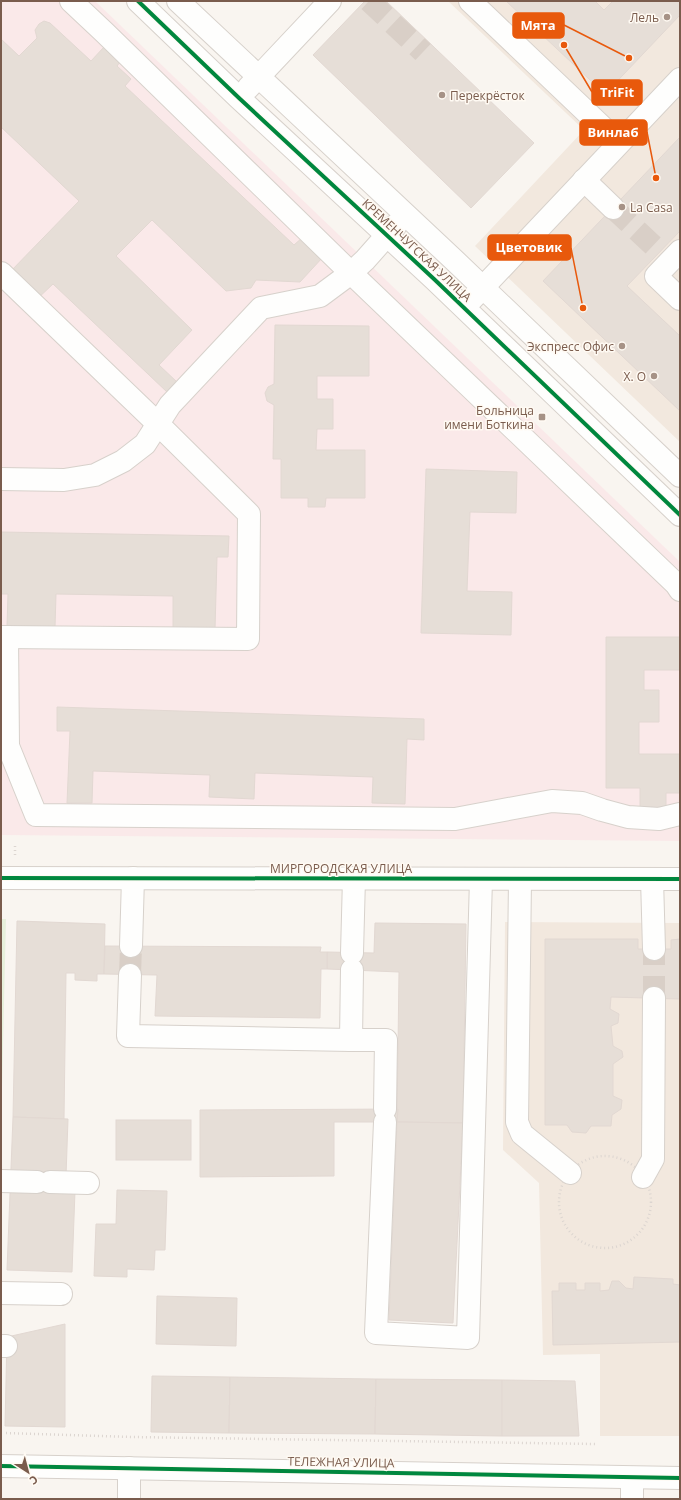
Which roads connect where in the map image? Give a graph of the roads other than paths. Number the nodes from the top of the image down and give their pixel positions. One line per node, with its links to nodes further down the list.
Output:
1 (71, 1): 16 (street)
2 (138, 1): 8 (street, КРЕМЕНЧУГСКАЯ УЛИЦА)
3 (178, 1): 6 (street, КРЕМЕНЧУГСКАЯ УЛИЦА)
4 (330, 1): 6 (street)
5 (470, 1): 9 (street)
6 (258, 77): 8 (street); 12 (street, КРЕМЕНЧУГСКАЯ УЛИЦА)
7 (680, 78): 9 (street)
8 (239, 98): 13 (street, КРЕМЕНЧУГСКАЯ УЛИЦА)
9 (619, 143): 10 (street)
10 (584, 180): 11 (street); 17 (street)
11 (613, 208)
12 (405, 215): 13 (street); 17 (street, КРЕМЕНЧУГСКАЯ УЛИЦА)
13 (388, 235): 16 (street); 19 (street, КРЕМЕНЧУГСКАЯ УЛИЦА)
14 (670, 255): 18 (street)
15 (1, 272): 20 (street)
16 (351, 273): 20 (street); 24 (street)
17 (482, 288): 19 (street); 21 (street, КРЕМЕНЧУГСКАЯ УЛИЦА)
18 (680, 299)
19 (464, 307): 23 (street, КРЕМЕНЧУГСКАЯ УЛИЦА)
20 (157, 423): 22 (street); 25 (street)
21 (680, 476)
22 (1, 479)
23 (680, 515)
24 (680, 590)
25 (4, 637): 26 (street)
26 (5, 746): 27 (street)
27 (680, 814)
28 (1, 878): 29 (street, МИРГОРОДСКАЯ УЛИЦА)
29 (133, 878): 30 (street, МИРГОРОДСКАЯ УЛИЦА); 35 (street)
30 (354, 878): 31 (street, МИРГОРОДСКАЯ УЛИЦА); 39 (street)
31 (481, 879): 32 (street, МИРГОРОДСКАЯ УЛИЦА); 39 (street)
32 (520, 879): 33 (street, МИРГОРОДСКАЯ УЛИЦА); 40 (street)
33 (652, 879): 34 (street, МИРГОРОДСКАЯ УЛИЦА); 36 (street)
34 (680, 879)
35 (131, 946)
36 (654, 949)
37 (130, 975): 39 (street)
38 (654, 998): 41 (street)
39 (351, 1040)
40 (570, 1173)
41 (643, 1178)
42 (1, 1181): 43 (street)
43 (88, 1183)
44 (1, 1294): 45 (street)
45 (61, 1294)
46 (1, 1466): 47 (street, ТЕЛЕЖНАЯ УЛИЦА)
47 (129, 1468): 48 (street, ТЕЛЕЖНАЯ УЛИЦА); 50 (street)
48 (632, 1478): 49 (street, ТЕЛЕЖНАЯ УЛИЦА); 51 (street)
49 (680, 1478)
50 (129, 1499)
51 (632, 1499)

